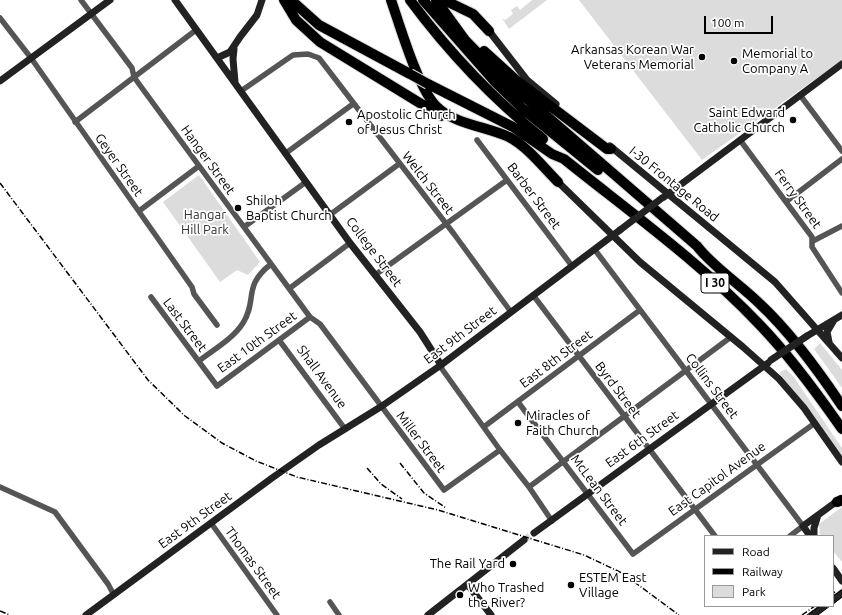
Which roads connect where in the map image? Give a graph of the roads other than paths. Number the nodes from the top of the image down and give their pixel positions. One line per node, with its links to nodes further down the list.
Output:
1 (80, 0): 12 (street, Hanger Street)
2 (110, 0): 12 (main road)
3 (175, 0): 15 (main road, College Street)
4 (262, 0): 17 (main road)
5 (284, 0): 30 (highway)
6 (291, 0): 37 (highway, bridge)
7 (391, 0): 30 (highway)
8 (410, 0): 37 (highway, I 30)
9 (423, 0): 54 (highway, I 30)
10 (436, 0): 13 (highway)
11 (444, 0): 16 (highway)
12 (91, 14): 18 (main road); 23 (street, Hanger Street)
13 (445, 14): 33 (highway); 54 (highway)
14 (0, 18): 18 (street, Geyer Street)
15 (196, 30): 19 (main road, College Street); 23 (street)
16 (489, 31): 33 (main road, I-30 Frontage Road)
17 (236, 44): 19 (main road); 20 (main road)
18 (31, 58): 24 (main road); 29 (street, Geyer Street)
19 (217, 58): 22 (main road, College Street)
20 (232, 59): 22 (main road); 25 (main road)
21 (842, 64): 27 (main road, East 9th Street)
22 (222, 65): 25 (main road, College Street)
23 (134, 77): 29 (street); 39 (street, Hanger Street)
24 (0, 81)
25 (235, 82): 26 (main road, College Street)
26 (241, 91): 28 (street, Welch Street); 35 (main road, College Street)
27 (800, 95): 32 (main road, East 9th Street); 34 (street)
28 (353, 104): 35 (street); 38 (street, Welch Street)
29 (75, 122): 45 (street, Geyer Street)
30 (486, 129): 42 (highway)
31 (476, 140): 40 (street, Barber Street)
32 (740, 140): 43 (main road, East 9th Street); 44 (street, Ferry Street)
33 (611, 149): 43 (main road, I-30 Frontage Road)
34 (842, 151)
35 (286, 153): 41 (main road, College Street)
36 (842, 159): 44 (street)
37 (564, 160): 87 (highway, I 30)
38 (399, 164): 46 (street); 47 (street, Welch Street)
39 (199, 166): 45 (street); 49 (street, Hanger Street)
40 (507, 180): 47 (street); 56 (street, Barber Street)
41 (306, 182): 46 (main road, College Street); 49 (street)
42 (558, 182): 50 (main road)
43 (665, 196): 50 (main road, East 9th Street, bridge); 68 (main road, I-30 Frontage Road)
44 (787, 201): 51 (street, Ferry Street)
45 (139, 211): 67 (street, Geyer Street)
46 (331, 214): 52 (main road, College Street)
47 (446, 224): 57 (street); 63 (street, Welch Street)
48 (842, 226): 51 (street)
49 (244, 227): 55 (street, Hanger Street)
50 (613, 236): 53 (main road, East 9th Street); 69 (main road)
51 (813, 241): 59 (street, Ferry Street)
52 (350, 243): 57 (main road, College Street); 58 (street)
53 (595, 250): 56 (main road, East 9th Street); 62 (street, Collins Street)
54 (702, 254): 82 (highway, I 30)
55 (271, 264): 58 (street, Hanger Street); 74 (street)
56 (572, 266): 60 (main road, East 9th Street)
57 (375, 275): 75 (main road, College Street)
58 (290, 288): 65 (street, Hanger Street)
59 (842, 293)
60 (533, 295): 63 (main road, East 9th Street); 72 (street, Byrd Street)
61 (151, 297): 74 (street, Last Street)
62 (640, 310): 72 (street, East 8th Street); 77 (street, Collins Street)
63 (511, 312): 75 (main road, East 9th Street)
64 (842, 314): 66 (main road)
65 (310, 317): 70 (street, East 10th Street); 81 (street, Hanger Street)
66 (835, 318): 68 (main road); 71 (main road)
67 (217, 325)
68 (817, 329): 71 (main road, I-30 Frontage Road); 76 (main road, East 6th Street, bridge)
69 (731, 337): 76 (main road); 77 (street)
70 (280, 340): 78 (street, East 10th Street); 86 (street, Shall Avenue)
71 (831, 345): 73 (main road, I-30 Frontage Road)
72 (579, 356): 79 (street, East 8th Street); 83 (street, Byrd Street)
73 (842, 358)
74 (199, 361): 78 (street, Last Street)
75 (441, 365): 81 (main road, East 9th Street); 85 (street, College Street)
76 (764, 366): 80 (main road, East 6th Street); 84 (main road)
77 (686, 370): 80 (street, Collins Street); 83 (street)
78 (217, 386)
79 (518, 402): 85 (street, East 8th Street); 90 (street, McLean Street)
80 (710, 404): 88 (main road, East 6th Street); 92 (street, Collins Street)
81 (382, 406): 86 (main road, East 9th Street); 89 (street, Miller Street)
82 (842, 406)
83 (624, 416): 88 (street, Byrd Street); 90 (street)
84 (815, 423): 91 (main road); 92 (street, East Capitol Avenue)
85 (485, 426): 89 (street, College Street)
86 (345, 429): 100 (main road, East 9th Street)
87 (842, 429)
88 (649, 449): 95 (main road, East 6th Street); 97 (street, Byrd Street)
89 (500, 450): 94 (street, College Street)
90 (563, 462): 94 (street); 95 (street, McLean Street)
91 (842, 462)
92 (756, 464): 97 (street, East Capitol Avenue); 101 (street, Collins Street)
93 (0, 487): 113 (street)
94 (529, 487): 99 (street, College Street)
95 (588, 494): 99 (main road, East 6th Street); 108 (street, McLean Street)
96 (840, 500): 98 (main road)
97 (694, 509): 103 (street, Byrd Street); 108 (street, East Capitol Avenue)
98 (818, 515): 101 (main road); 106 (main road)
99 (552, 520): 102 (main road, East 6th Street)
100 (211, 523): 113 (main road, East 9th Street); 118 (street, Thomas Street)
101 (803, 526): 104 (street); 105 (main road, Collins Street)
102 (534, 533)
103 (714, 535)
104 (791, 535)
105 (809, 535)
106 (814, 535)
107 (524, 540): 111 (main road)
108 (633, 554)
109 (834, 569): 110 (main road)
110 (842, 581)
111 (468, 585): 120 (main road); 121 (main road)
112 (842, 593): 114 (main road)
113 (114, 595): 117 (main road, East 9th Street)
114 (834, 599)
115 (330, 602): 119 (street)
116 (823, 607): 122 (main road)
117 (86, 615)
118 (277, 615)
119 (339, 615)
120 (428, 615)
121 (491, 615)
122 (812, 615)

